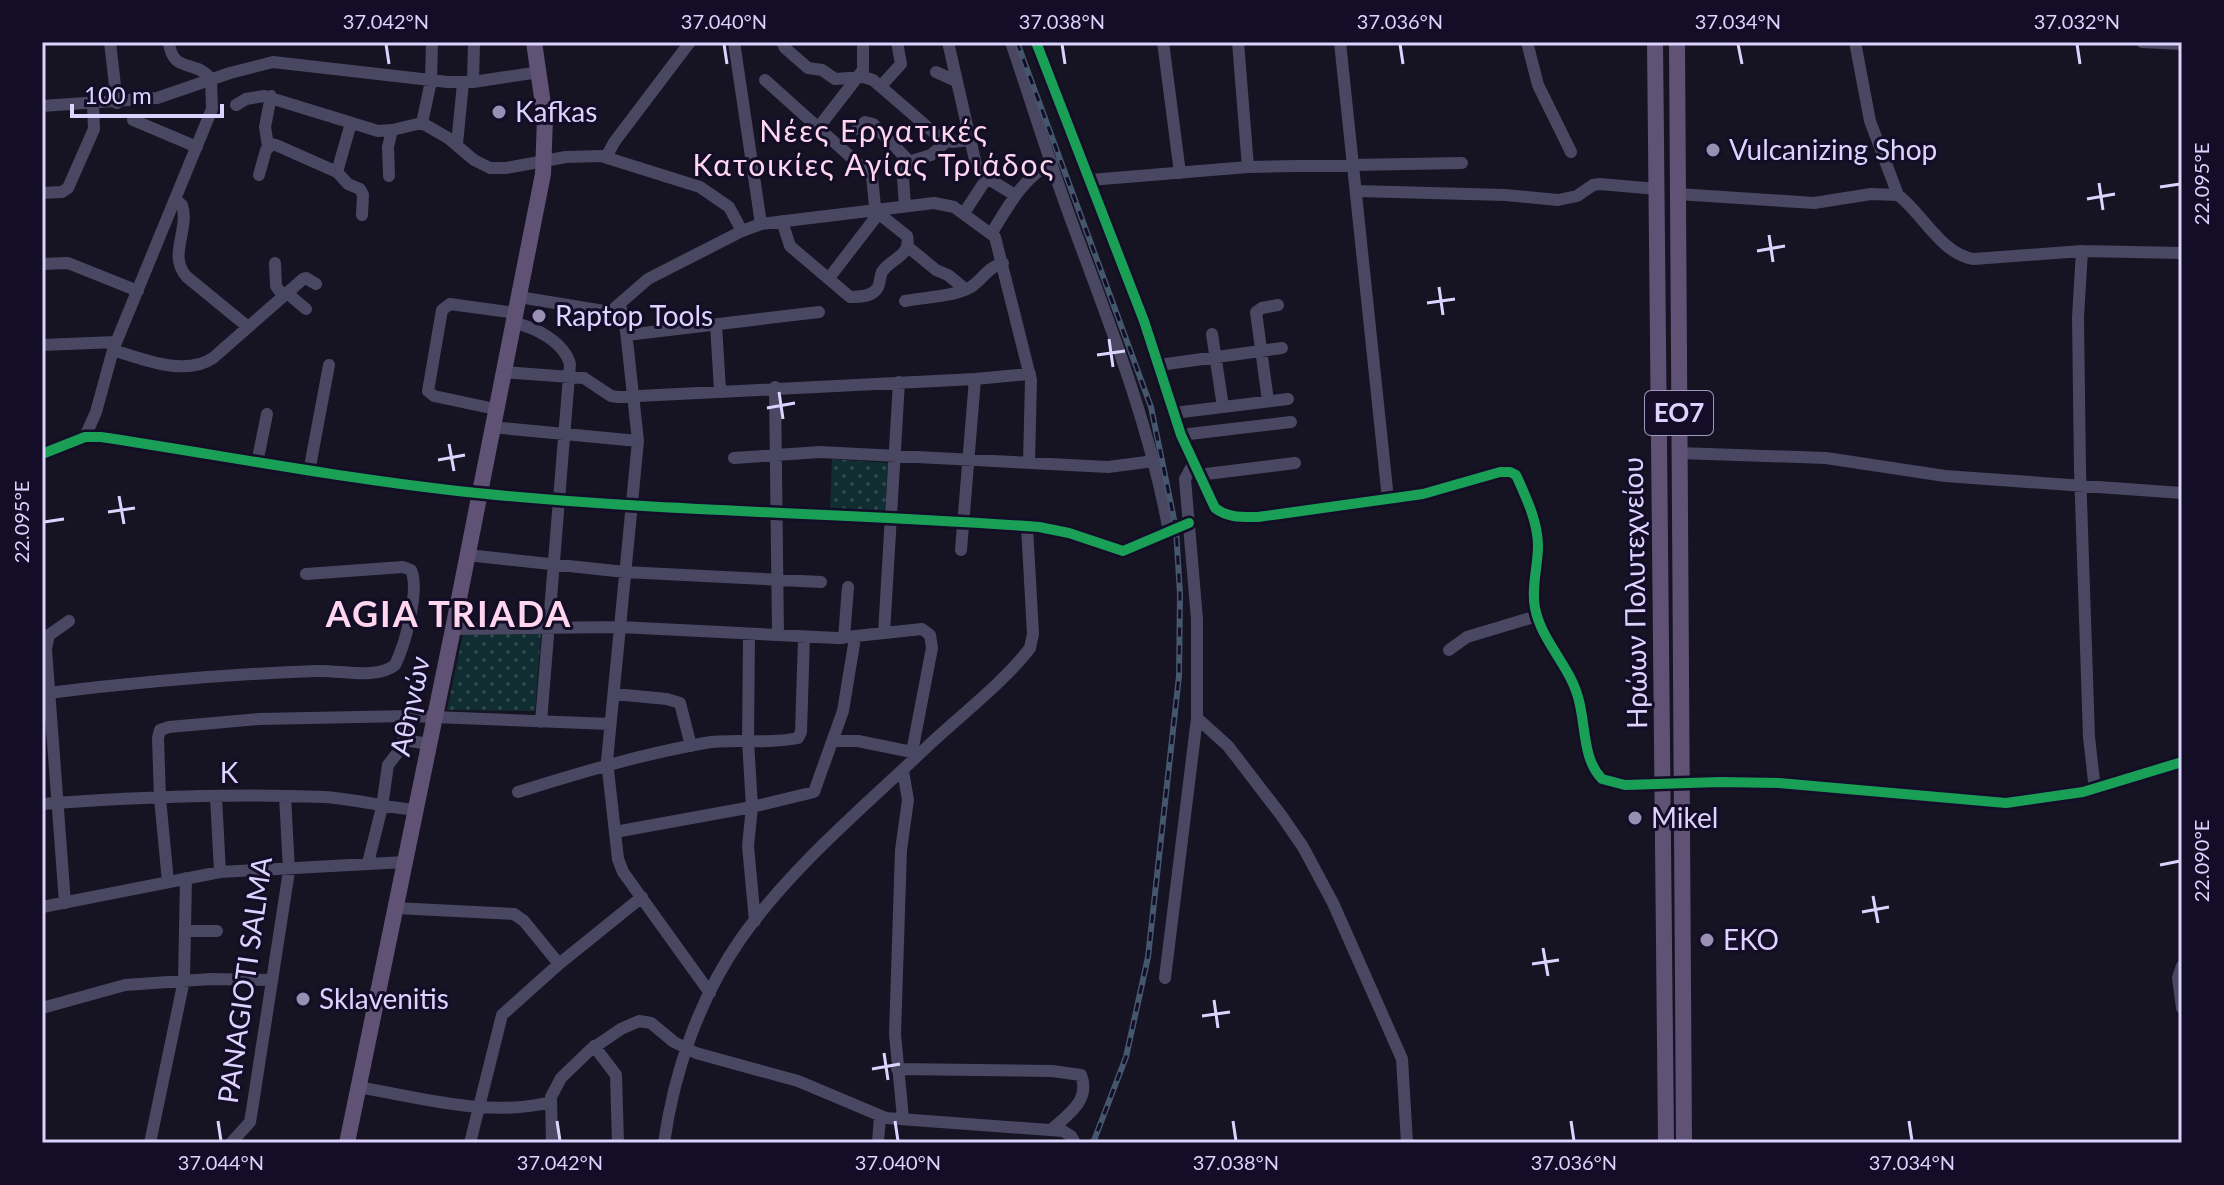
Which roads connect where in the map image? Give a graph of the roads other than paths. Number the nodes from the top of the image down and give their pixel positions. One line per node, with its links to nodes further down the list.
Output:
1 (110, 42): 33 (street)
2 (169, 42): 26 (street)
3 (432, 42): 28 (street)
4 (474, 42): 30 (street)
5 (534, 42): 23 (main road, Αθηνών)
6 (690, 42): 49 (street)
7 (734, 42): 73 (street)
8 (782, 42): 25 (street)
9 (863, 42): 25 (street)
10 (897, 42): 31 (street)
11 (948, 42): 29 (street)
12 (1011, 42): 51 (street)
13 (1036, 42): 60 (street)
14 (1163, 42): 56 (street)
15 (1238, 42): 54 (street)
16 (1340, 42): 53 (street)
17 (1527, 42): 48 (street)
18 (1655, 42): 61 (main road, Ηρώων Πολυτεχνείου / ΕΟ7)
19 (1677, 42): 64 (main road, Ηρώων Πολυτεχνείου / ΕΟ7)
20 (1855, 42): 66 (street)
21 (2142, 42): 22 (street)
22 (2182, 44)
23 (539, 72): 30 (street); 91 (main road, Αθηνών)
24 (936, 72): 29 (street)
25 (856, 78): 31 (street); 40 (street)
26 (211, 79): 28 (street); 33 (street); 47 (street)
27 (765, 80): 40 (street)
28 (431, 81): 30 (street); 39 (street)
29 (956, 81): 43 (street)
30 (468, 82): 45 (street)
31 (881, 86): 44 (street)
32 (271, 96): 35 (street); 38 (street); 46 (street)
33 (117, 103): 34 (street)
34 (93, 104): 36 (street); 63 (street)
35 (236, 105)
36 (42, 106)
37 (133, 120): 47 (street)
38 (351, 123): 42 (street); 55 (street)
39 (422, 123): 42 (street); 45 (street)
40 (818, 128): 69 (street)
41 (857, 129): 50 (street)
42 (392, 130): 58 (street)
43 (969, 140): 44 (street); 59 (street)
44 (947, 141): 50 (street)
45 (457, 144): 49 (street)
46 (268, 146): 55 (street); 57 (street)
47 (197, 147): 67 (street)
48 (1571, 152)
49 (606, 157): 74 (street)
50 (908, 162): 68 (street)
51 (1052, 162): 65 (street); 130 (street)
52 (1462, 163): 53 (street)
53 (1353, 166): 54 (street); 62 (street)
54 (1248, 167): 56 (street)
55 (337, 172): 71 (street)
56 (1180, 173): 60 (street)
57 (259, 175)
58 (389, 176)
59 (987, 178): 65 (street); 70 (street)
60 (1090, 180): 103 (street)
61 (1657, 189): 62 (street); 185 (main road, Ηρώων Πολυτεχνείου / ΕΟ7)
62 (1356, 191): 140 (street)
63 (42, 193)
64 (1678, 194): 66 (street); 124 (main road, Ηρώων Πολυτεχνείου / ΕΟ7)
65 (1015, 195): 75 (street)
66 (1898, 195): 77 (street)
67 (176, 200): 85 (street); 94 (street)
68 (905, 206): 69 (street); 70 (street)
69 (878, 211): 72 (street); 76 (street); 82 (street)
70 (964, 213): 75 (street)
71 (362, 215)
72 (782, 221): 73 (street); 82 (street)
73 (761, 224): 74 (street)
74 (742, 231): 88 (street)
75 (991, 234): 80 (street)
76 (907, 246): 82 (street); 84 (street)
77 (2082, 251): 78 (street); 136 (street)
78 (2182, 253)
79 (275, 263): 86 (street)
80 (1003, 263): 84 (street); 105 (street)
81 (42, 264): 85 (street)
82 (829, 278)
83 (316, 284): 86 (street)
84 (965, 289): 87 (street)
85 (138, 291): 98 (street)
86 (285, 295): 90 (street); 94 (street)
87 (905, 301)
88 (620, 305): 91 (street); 96 (street)
89 (1278, 305): 100 (street)
90 (306, 309)
91 (516, 311): 104 (main road, Αθηνών); 106 (street); 115 (street)
92 (819, 312): 93 (street)
93 (716, 325): 96 (street); 110 (street)
94 (248, 327): 98 (street)
95 (1212, 334): 101 (street)
96 (627, 335): 111 (street)
97 (42, 345): 98 (street)
98 (114, 346): 122 (street)
99 (1282, 348): 100 (street)
100 (1261, 351): 101 (street); 113 (street)
101 (1216, 357): 103 (street); 114 (street)
102 (329, 365): 135 (street)
103 (1159, 365): 116 (street)
104 (503, 372): 106 (street); 115 (main road, Αθηνών)
105 (1030, 374): 107 (street); 132 (street)
106 (570, 377): 111 (street); 120 (street)
107 (975, 379): 108 (street); 129 (street)
108 (899, 382): 109 (street); 126 (street)
109 (775, 387): 110 (street); 127 (street)
110 (720, 390): 111 (street)
111 (633, 397): 123 (street)
112 (1288, 399): 113 (street)
113 (1268, 401): 114 (street)
114 (1223, 407): 116 (street)
115 (495, 409): 119 (main road, Αθηνών)
116 (1174, 413): 121 (street)
117 (267, 414): 131 (street)
118 (1291, 422): 121 (street)
119 (491, 427): 120 (street); 137 (main road, Αθηνών)
120 (563, 434): 123 (street); 139 (street)
121 (1181, 435): 134 (street)
122 (85, 437): 125 (street); 131 (street)
123 (638, 441): 141 (street)
124 (1679, 453): 136 (street); 184 (main road, Ηρώων Πολυτεχνείου / ΕΟ7)
125 (42, 454)
126 (894, 456): 127 (street); 129 (street); 143 (street)
127 (777, 457): 128 (street); 142 (street)
128 (734, 458)
129 (968, 460): 132 (street); 145 (street)
130 (1154, 461): 132 (street); 147 (street)
131 (257, 463): 135 (street)
132 (1029, 463)
133 (1295, 463): 134 (street)
134 (1195, 470): 140 (street); 144 (street)
135 (309, 472): 137 (street)
136 (2081, 485): 138 (street); 186 (street)
137 (479, 493): 139 (street); 149 (main road, Αθηνών)
138 (2182, 493)
139 (558, 499): 141 (street); 150 (street)
140 (1388, 499): 156 (street)
141 (633, 506): 142 (street); 151 (street)
142 (778, 514): 143 (street); 153 (street)
143 (891, 520): 145 (street); 161 (street)
144 (1189, 523): 147 (street); 171 (street)
145 (963, 524): 146 (street); 148 (street)
146 (1027, 527): 147 (street); 180 (street)
147 (1169, 532)
148 (961, 550)
149 (467, 555): 150 (street); 160 (main road, Αθηνών)
150 (552, 565): 151 (street); 158 (street)
151 (625, 572): 153 (street); 159 (street)
152 (306, 574): 167 (street)
153 (778, 580): 154 (street); 163 (street)
154 (821, 582)
155 (848, 587): 165 (street)
156 (1537, 616): 166 (street); 185 (street)
157 (69, 621): 167 (street)
158 (548, 627): 159 (street); 160 (street); 172 (street)
159 (620, 627): 162 (street); 168 (street)
160 (453, 629): 170 (main road, Αθηνών)
161 (884, 633): 165 (street); 180 (street)
162 (749, 634): 163 (street); 176 (street)
163 (778, 635): 164 (street)
164 (804, 637): 165 (street); 176 (street)
165 (849, 638): 177 (street)
166 (1449, 650)
167 (48, 693): 174 (street)
168 (614, 694): 173 (street); 179 (street)
169 (408, 716): 170 (street); 175 (street); 190 (street)
170 (435, 718): 172 (street); 178 (main road, Αθηνών)
171 (1197, 718): 212 (street); 236 (street)
172 (541, 722): 173 (street)
173 (610, 724): 182 (street)
174 (46, 734): 191 (street)
175 (404, 740): 178 (street); 193 (street)
176 (748, 741): 179 (street); 194 (street)
177 (834, 741): 180 (street); 194 (street)
178 (429, 744): 195 (main road, Αθηνών)
179 (691, 746): 182 (street)
180 (915, 754): 183 (street)
181 (2182, 762): 186 (street)
182 (607, 767): 187 (street); 196 (street)
183 (903, 771): 207 (street); 220 (street)
184 (1681, 783): 185 (street); 186 (street); 238 (main road, Ηρώων Πολυτεχνείου / ΕΟ7)
185 (1663, 784): 237 (main road, Ηρώων Πολυτεχνείου / ΕΟ7)
186 (2095, 790)
187 (518, 792)
188 (285, 796): 189 (street, Κ); 193 (street, Κ); 199 (street, PANAGIOTI SALMA)
189 (216, 797): 190 (street, Κ); 200 (street)
190 (160, 798): 191 (street, Κ); 202 (street)
191 (56, 803): 192 (street, Κ); 204 (street)
192 (42, 804)
193 (382, 807): 195 (street, Κ); 198 (street)
194 (752, 807): 196 (street); 207 (street)
195 (416, 810): 197 (main road, Αθηνών)
196 (615, 832): 203 (street)
197 (405, 862): 198 (street); 206 (main road, Αθηνών)
198 (368, 863): 199 (street)
199 (289, 867): 200 (street); 214 (street, PANAGIOTI SALMA)
200 (220, 872): 201 (street)
201 (186, 878): 202 (street); 208 (street)
202 (168, 882): 204 (street)
203 (642, 897): 210 (street); 215 (street)
204 (65, 903): 205 (street)
205 (42, 907)
206 (395, 908): 210 (street); 221 (main road, Αθηνών)
207 (755, 921): 215 (street)
208 (186, 931): 209 (street); 213 (street)
209 (217, 931)
210 (559, 964): 223 (street)
211 (2182, 966): 217 (street)
212 (1165, 978)
213 (184, 980): 214 (street); 216 (street); 227 (street)
214 (272, 980): 228 (street, PANAGIOTI SALMA)
215 (710, 993): 219 (street)
216 (42, 1008)
217 (2182, 1008)
218 (594, 1046): 219 (street); 222 (street); 232 (street)
219 (688, 1049): 224 (street); 233 (street)
220 (897, 1069): 225 (street); 226 (street)
221 (357, 1087): 223 (street); 229 (main road, Αθηνών)
222 (551, 1102): 223 (street); 231 (street)
223 (480, 1106): 230 (street)
224 (880, 1116): 225 (street); 234 (street)
225 (903, 1118): 226 (street)
226 (1051, 1130): 235 (street)
227 (150, 1143)
228 (231, 1143)
229 (347, 1143)
230 (470, 1143)
231 (552, 1143)
232 (618, 1143)
233 (664, 1143)
234 (878, 1143)
235 (1075, 1143)
236 (1407, 1143)
237 (1666, 1143)
238 (1684, 1143)

